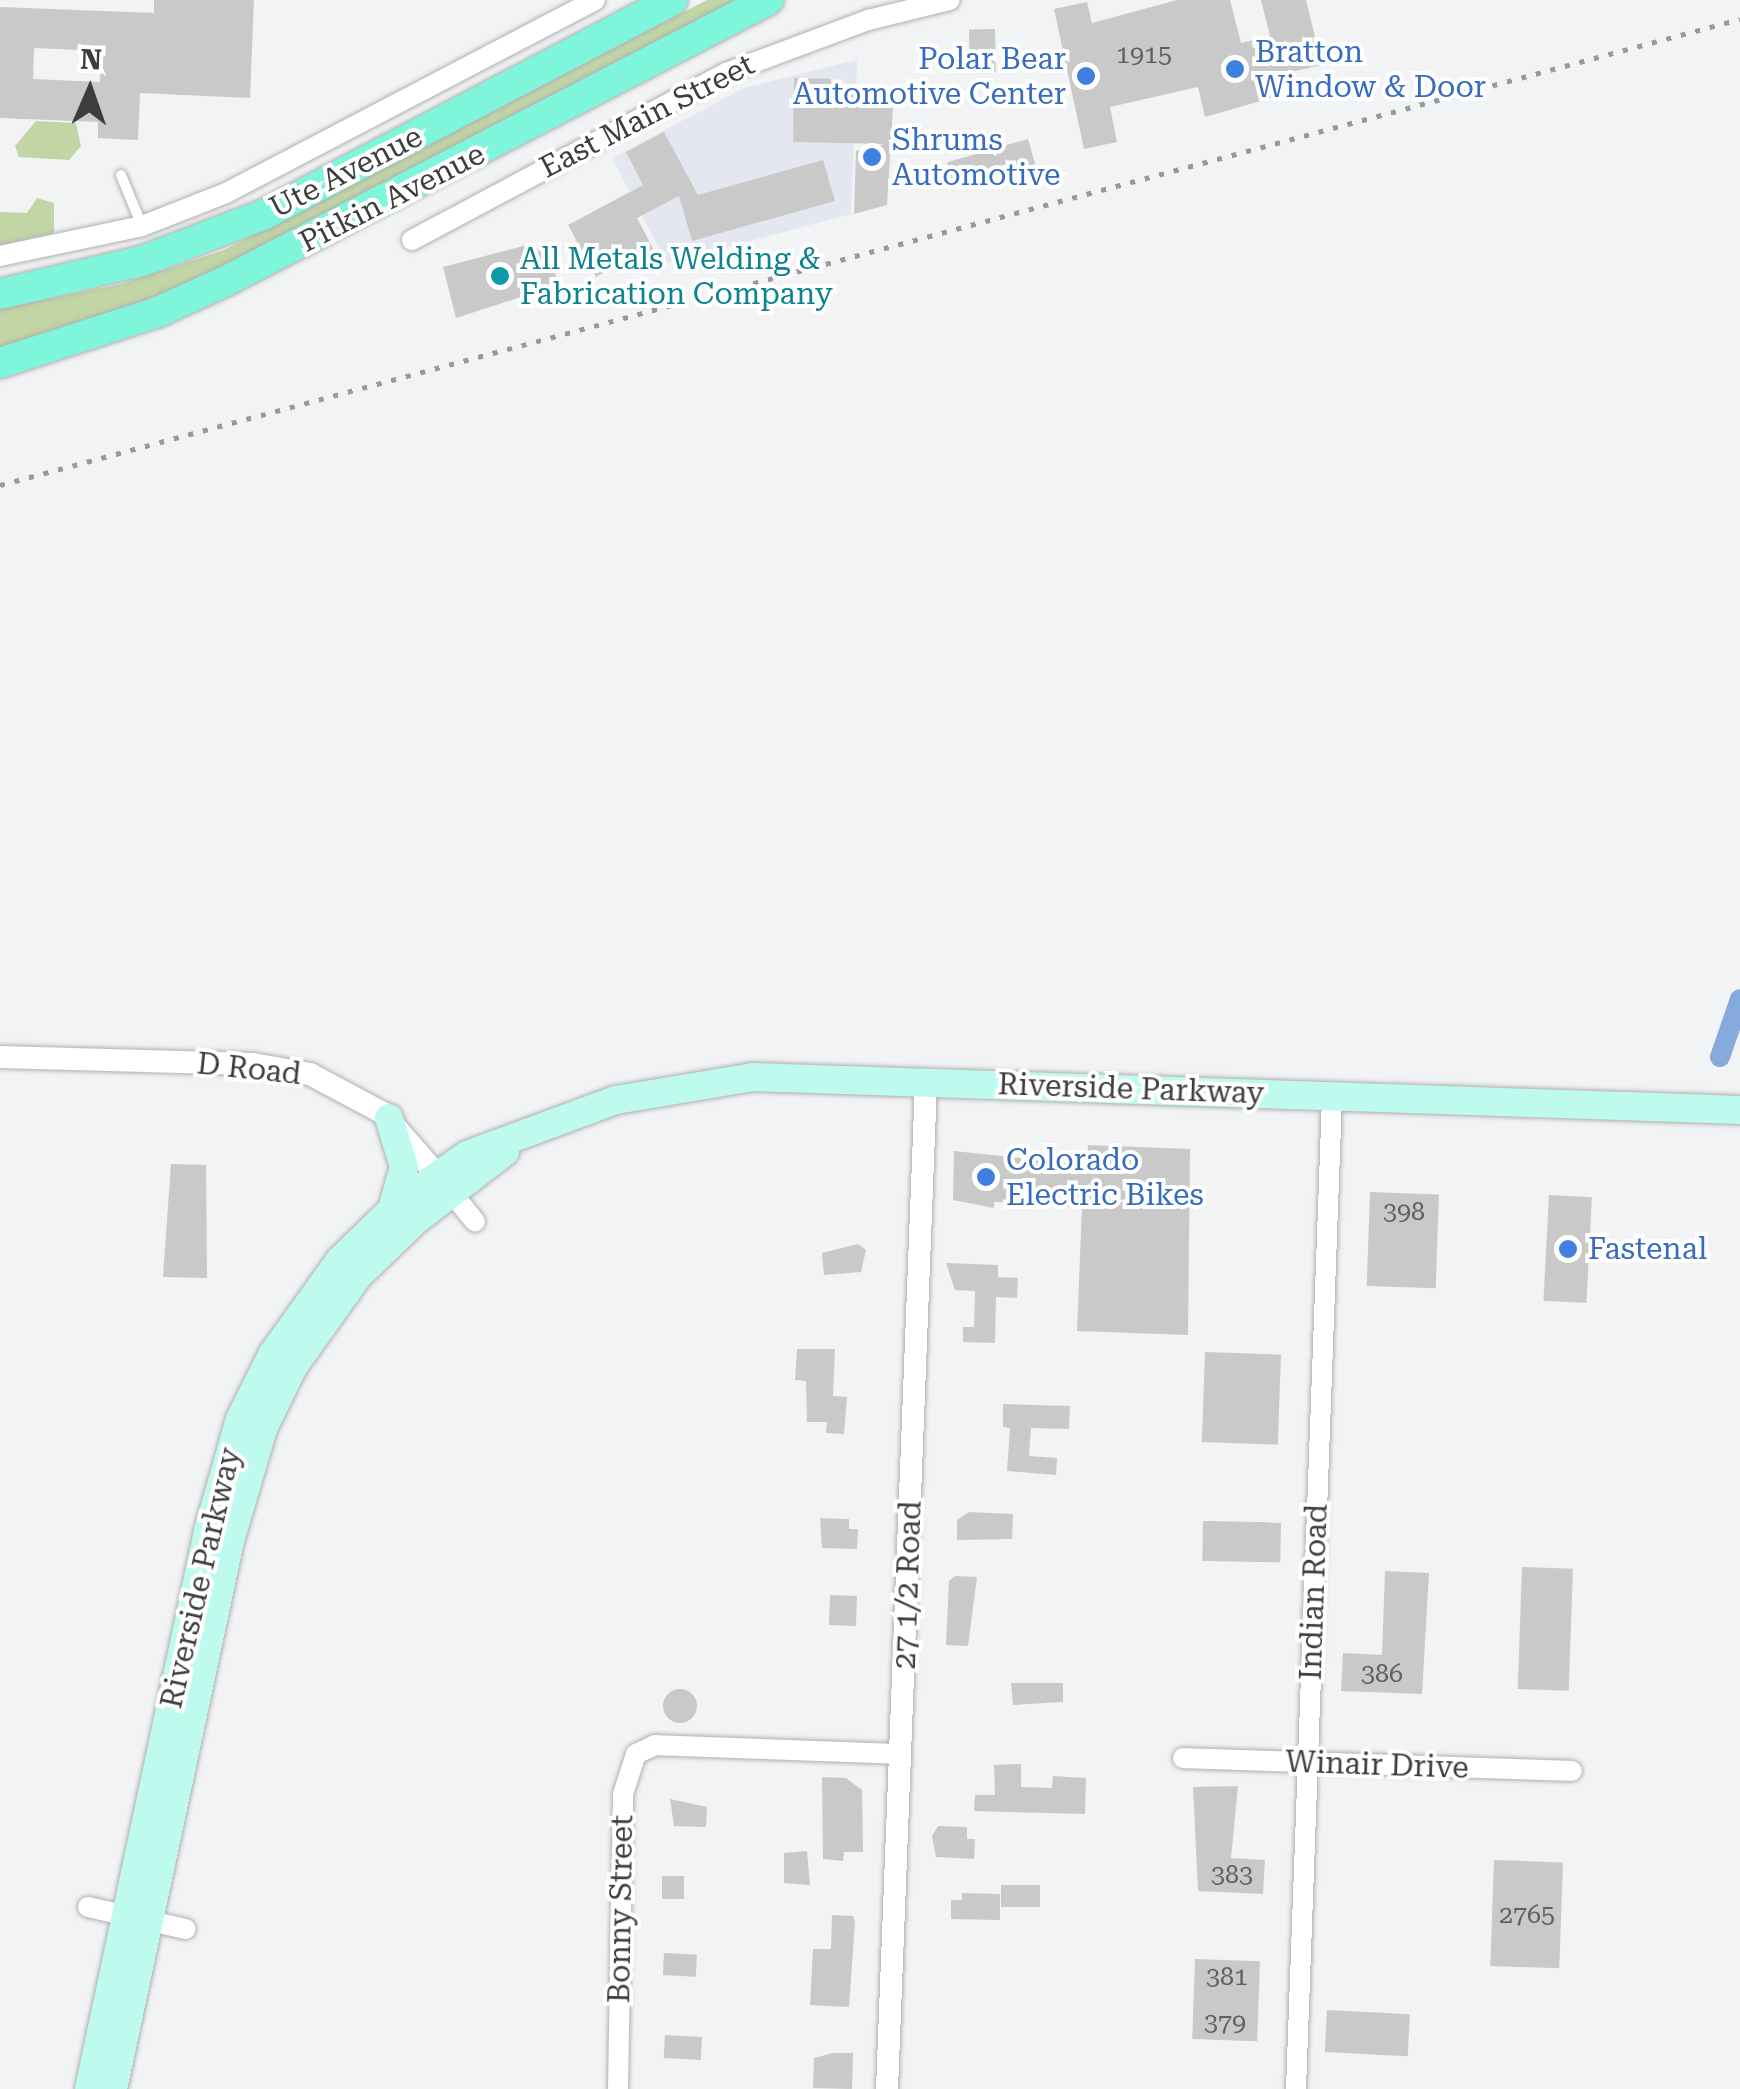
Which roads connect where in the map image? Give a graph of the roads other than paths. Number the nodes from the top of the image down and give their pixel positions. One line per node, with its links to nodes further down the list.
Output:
1 (595, 0): 6 (street)
2 (672, 0): 9 (main road, Ute Avenue)
3 (768, 0): 10 (main road, Pitkin Avenue)
4 (950, 0): 7 (street, East Main Street)
5 (121, 175): 6 (lane)
6 (142, 226): 8 (street)
7 (412, 240)
8 (0, 256)
9 (0, 294)
10 (0, 363)
11 (0, 1058): 15 (street, D Road)
12 (926, 1082): 13 (main road, Riverside Parkway); 16 (main road, Riverside Parkway); 19 (street, 27 1/2 Road)
13 (1332, 1096): 14 (main road, Riverside Parkway); 21 (street, Indian Road)
14 (1740, 1110)
15 (389, 1118): 16 (street, D Road); 17 (main road)
16 (445, 1182): 17 (main road, Riverside Parkway); 18 (street); 24 (main road, Riverside Parkway)
17 (392, 1209): 24 (main road, Riverside Parkway)
18 (475, 1222)
19 (901, 1754): 28 (street, Bonny Street); 29 (street, 27 1/2 Road)
20 (1183, 1758): 21 (street, Winair Drive)
21 (1308, 1762): 22 (street, Winair Drive); 30 (street, Indian Road)
22 (1572, 1771)
23 (88, 1907): 24 (street)
24 (138, 1918): 25 (street); 26 (main road, Riverside Parkway); 27 (main road, Riverside Parkway)
25 (186, 1929)
26 (88, 2089)
27 (113, 2089)
28 (618, 2089)
29 (888, 2089)
30 (1296, 2089)

